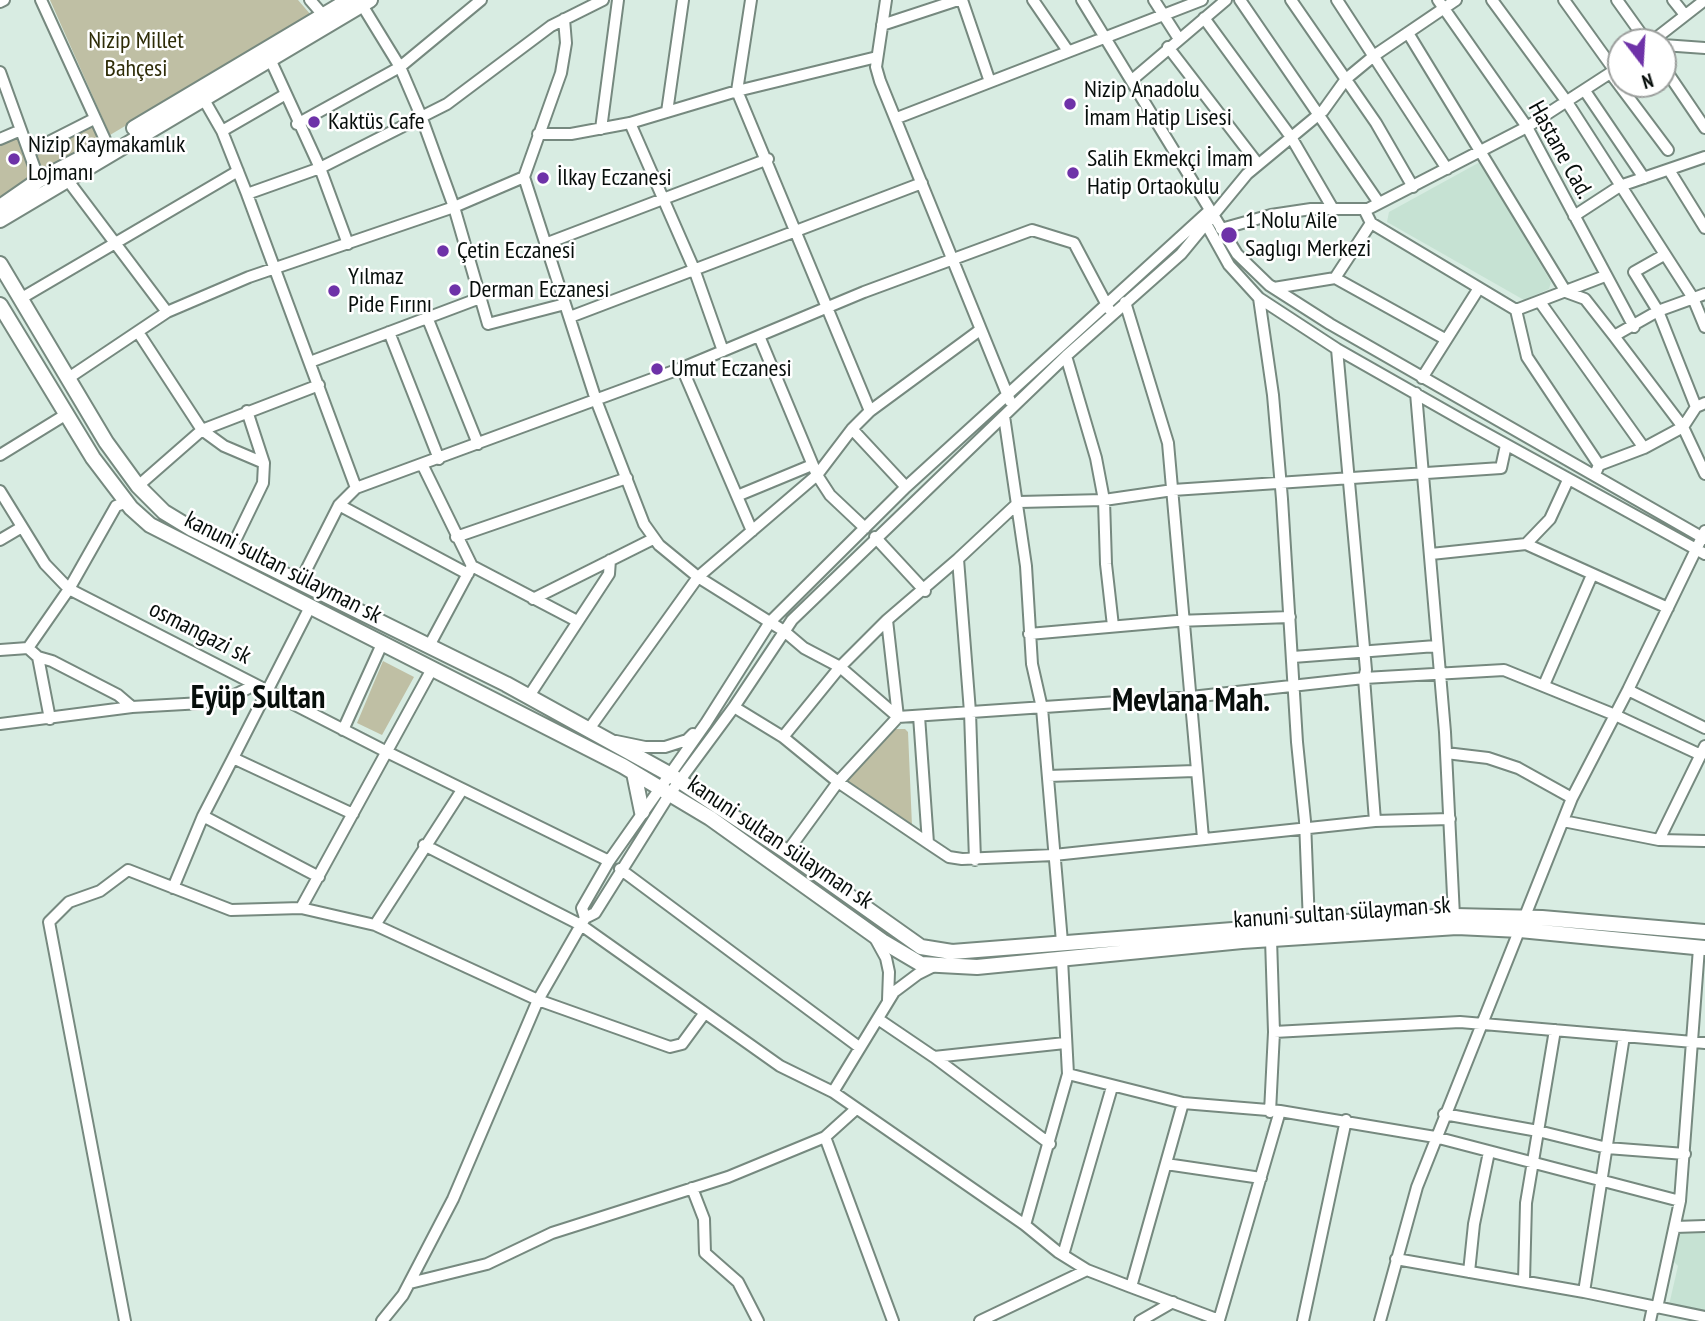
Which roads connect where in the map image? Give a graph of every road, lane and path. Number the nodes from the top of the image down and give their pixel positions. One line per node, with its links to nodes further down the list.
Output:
1 (41, 0): 63 (street)
2 (310, 0): 28 (street)
3 (481, 0): 46 (street)
4 (603, 0): 25 (street)
5 (618, 0): 69 (street)
6 (683, 0): 59 (street)
7 (751, 0): 53 (street)
8 (886, 0): 32 (street)
9 (960, 0): 32 (street); 51 (street)
10 (1033, 0): 41 (street)
11 (1082, 0): 36 (street)
12 (1154, 0): 27 (street)
13 (1202, 0): 27 (street)
14 (1226, 0): 30 (street)
15 (1240, 0): 60 (street)
16 (1291, 0): 49 (street)
17 (1337, 0): 42 (street)
18 (1456, 0): 26 (street)
19 (1492, 0): 58 (street)
20 (1564, 0): 45 (street)
21 (1617, 0): 33 (street)
22 (1674, 0): 29 (street)
23 (1705, 0): 29 (street)
24 (360, 2): 28 (main road); 44 (main road); 46 (street)
25 (589, 2): 31 (street)
26 (1441, 4): 35 (street); 66 (street, Hastane Cad.)
27 (1163, 13): 36 (street); 37 (street)
28 (323, 15): 74 (main road)
29 (1685, 15): 34 (street)
30 (1204, 18): 37 (street); 72 (street)
31 (564, 19): 61 (street); 71 (street)
32 (882, 25): 43 (street)
33 (1638, 28)
34 (1668, 28)
35 (1408, 33): 42 (street); 75 (street)
36 (1104, 35): 41 (street); 50 (street)
37 (1179, 38): 39 (street)
38 (1677, 46): 40 (street)
39 (1168, 47): 50 (street); 80 (street)
40 (1705, 48)
41 (1068, 51): 51 (street)
42 (1375, 55): 49 (street); 82 (street)
43 (877, 57): 53 (street); 62 (street)
44 (270, 59): 55 (street); 56 (main road)
45 (1607, 59)
46 (400, 67): 61 (street); 65 (street)
47 (0, 72): 68 (street)
48 (1607, 77): 54 (street)
49 (1346, 79): 60 (street); 91 (street)
50 (1132, 80): 100 (street)
51 (989, 82): 62 (street)
52 (1677, 87): 67 (street)
53 (737, 91): 59 (street); 79 (street)
54 (1585, 91): 58 (street); 87 (street)
55 (286, 94): 65 (street); 70 (street)
56 (203, 98): 70 (street); 86 (main road)
57 (1634, 98): 76 (street)
58 (1567, 102): 66 (street); 90 (street)
59 (667, 112): 64 (street)
60 (1320, 113): 72 (street); 94 (street)
61 (421, 117): 81 (street); 95 (street)
62 (897, 118): 89 (street)
63 (94, 120): 74 (street); 77 (street)
64 (631, 123): 69 (street); 93 (street)
65 (297, 124): 81 (street)
66 (1527, 127): 75 (street); 99 (street, Hastane Cad.)
67 (1705, 128)
68 (21, 130): 73 (street); 77 (street)
69 (601, 130): 71 (street)
70 (222, 131): 84 (street)
71 (538, 134): 85 (street)
72 (1291, 137): 80 (street); 96 (street)
73 (0, 139)
74 (107, 144): 88 (main road)
75 (1480, 150): 82 (street); 118 (street)
76 (1668, 150)
77 (29, 152): 88 (street)
78 (1705, 157): 83 (street)
79 (768, 159): 93 (street); 104 (street)
80 (1258, 164): 100 (street)
81 (320, 168): 92 (street); 107 (street)
82 (1447, 169): 91 (street)
83 (1669, 170): 87 (street); 102 (street)
84 (238, 171): 92 (street); 106 (street)
85 (524, 177): 95 (street); 108 (street)
86 (66, 178): 98 (main road); 106 (street)
87 (1644, 178): 90 (street)
88 (39, 180): 98 (main road)
89 (922, 183): 104 (street); 110 (street)
90 (1620, 186): 99 (street); 109 (street)
91 (1413, 187): 94 (street)
92 (247, 194): 112 (street)
93 (665, 199): 108 (street); 113 (street)
94 (1379, 203): 97 (street)
95 (454, 207): 107 (street); 120 (street)
96 (1333, 209): 97 (street); 103 (street)
97 (1364, 209): 101 (street)
98 (2, 210): 105 (main road)
99 (1574, 215): 114 (street, Hastane Cad.)
100 (1208, 218): 103 (street); 121 (street); 124 (street); 129 (street)
101 (1371, 223): 115 (street); 117 (street)
102 (1705, 228)
103 (1221, 229): 116 (street)
104 (797, 231): 113 (street); 128 (street)
105 (0, 233)
106 (117, 243): 123 (street); 132 (street)
107 (348, 244): 112 (street)
108 (545, 244): 126 (street)
109 (1664, 255): 122 (street); 131 (street)
110 (953, 260): 128 (street); 129 (street); 137 (street)
111 (0, 264): 123 (main road)
112 (275, 267): 132 (street); 146 (street)
113 (694, 270): 134 (street); 144 (street)
114 (1605, 276): 118 (street); 135 (street, Hastane Cad.)
115 (1335, 278): 116 (street); 142 (street)
116 (1274, 288): 148 (street)
117 (1479, 288): 130 (street); 142 (street)
118 (1566, 292): 125 (street); 141 (street)
119 (1705, 294): 122 (street)
120 (480, 298): 126 (street); 133 (street)
121 (1259, 298): 143 (street); 176 (street)
122 (1693, 298): 131 (street); 136 (street)
123 (20, 299): 149 (main road)
124 (1125, 302): 129 (street); 180 (street)
125 (1540, 302): 130 (street); 164 (street)
126 (565, 304): 134 (street)
127 (0, 305): 157 (main road, kanuni sultan sülayman sk)
128 (828, 307): 140 (street); 156 (street)
129 (1110, 310): 145 (street); 153 (street)
130 (1516, 310): 170 (street)
131 (1658, 311): 135 (street); 154 (street)
132 (167, 312): 138 (street)
133 (427, 317): 139 (street); 162 (street)
134 (570, 317): 152 (street)
135 (1634, 327): 141 (street)
136 (1705, 327)
137 (980, 330): 153 (street); 156 (street)
138 (138, 332): 149 (street); 161 (street)
139 (390, 332): 146 (street); 166 (street)
140 (759, 336): 144 (street); 169 (street)
141 (1614, 336): 159 (street)
142 (1445, 340): 148 (street)
143 (1337, 349): 151 (street); 174 (street)
144 (723, 351): 147 (street)
145 (1066, 356): 153 (street); 183 (street)
146 (310, 362): 150 (street)
147 (682, 368): 152 (street); 182 (street)
148 (1422, 378): 170 (street)
149 (67, 379): 177 (main road)
150 (319, 385): 155 (street); 179 (street)
151 (1416, 393): 163 (street); 171 (street)
152 (596, 400): 162 (street); 173 (street)
153 (1011, 402): 158 (street); 178 (street)
154 (1701, 405): 159 (street)
155 (247, 411): 161 (street); 167 (street)
156 (870, 411): 160 (street)
157 (65, 415): 165 (street); 184 (main road, kanuni sultan sülayman sk)
158 (1004, 416): 185 (street); 192 (street)
159 (1683, 427): 164 (street); 172 (street)
160 (852, 429): 169 (street); 178 (street)
161 (202, 430): 167 (street); 177 (street)
162 (478, 444): 166 (street)
163 (1506, 445): 171 (street); 175 (street)
164 (1644, 448): 170 (street)
165 (0, 455)
166 (439, 459): 168 (street)
167 (264, 463): 196 (street)
168 (423, 466): 179 (street); 191 (street)
169 (815, 470): 182 (street); 188 (street); 189 (street)
170 (1597, 471): 190 (street)
171 (1423, 474): 174 (street); 198 (street)
172 (1705, 474)
173 (627, 478): 191 (street); 193 (street)
174 (1347, 478): 176 (street); 223 (street)
175 (1568, 480): 195 (street); 197 (street)
176 (1280, 483): 180 (street); 210 (street)
177 (138, 486): 196 (main road)
178 (906, 487): 188 (street)
179 (356, 488): 186 (street)
180 (1173, 490): 183 (street); 213 (street)
181 (0, 491): 187 (street, osmangazi sk)
182 (737, 496): 189 (street)
183 (1104, 500): 185 (street); 215 (street)
184 (127, 502): 205 (street); 208 (main road, kanuni sultan sülayman sk)
185 (1019, 502): 199 (street); 217 (street)
186 (339, 505): 201 (street); 204 (street)
187 (22, 527): 194 (street); 205 (street, osmangazi sk)
188 (865, 528): 214 (street)
189 (752, 531): 203 (street)
190 (1704, 536): 197 (street)
191 (457, 537): 201 (street)
192 (875, 537): 206 (street); 216 (street)
193 (653, 539): 200 (street); 203 (street)
194 (0, 540)
195 (1526, 544): 198 (street); 202 (street)
196 (232, 547): 204 (main road)
197 (1702, 552): 209 (street)
198 (1431, 554): 220 (street)
199 (958, 559): 206 (street); 240 (street)
200 (610, 560): 207 (street); 212 (street)
201 (470, 570): 207 (street); 219 (street)
202 (1592, 576): 209 (street); 231 (street)
203 (698, 577): 214 (street); 249 (street)
204 (300, 582): 219 (main road)
205 (69, 589): 221 (street); 230 (street, osmangazi sk)
206 (925, 590): 211 (street)
207 (533, 599): 212 (street)
208 (310, 607): 218 (main road, kanuni sultan sülayman sk); 234 (street)
209 (1668, 608): 233 (street)
210 (1290, 617): 213 (street); 225 (street)
211 (887, 620): 226 (street); 243 (street)
212 (577, 621): 235 (street)
213 (1184, 621): 215 (street); 236 (street)
214 (770, 622): 216 (street); 245 (street)
215 (1113, 626): 217 (street)
216 (784, 631): 226 (street); 238 (street)
217 (1029, 634): 239 (street)
218 (382, 644): 227 (main road, kanuni sultan sülayman sk); 248 (street)
219 (429, 646): 235 (main road)
220 (1436, 646): 223 (street); 228 (street)
221 (28, 648): 222 (street); 224 (street)
222 (0, 650)
223 (1364, 651): 225 (street); 229 (street)
224 (38, 657): 237 (street); 244 (street)
225 (1293, 657): 232 (street)
226 (840, 667): 243 (street); 250 (street)
227 (432, 669): 253 (street); 257 (main road, kanuni sultan sülayman sk)
228 (1439, 673): 229 (street); 231 (street); 254 (street)
229 (1364, 678): 232 (street); 268 (street)
230 (255, 685): 234 (street, osmangazi sk); 237 (street)
231 (1544, 685): 241 (street)
232 (1294, 687): 236 (street); 270 (street)
233 (1628, 690): 241 (street); 247 (street)
234 (269, 692): 248 (street, osmangazi sk); 255 (street)
235 (529, 696): 249 (main road)
236 (1191, 697): 239 (street); 256 (street)
237 (132, 707): 244 (street)
238 (734, 707): 250 (street); 259 (street)
239 (1042, 708): 240 (street); 258 (street)
240 (971, 712): 242 (street); 278 (street)
241 (1615, 715): 252 (street); 263 (street)
242 (919, 716): 243 (street); 274 (street)
243 (898, 717): 260 (street)
244 (50, 719): 246 (street)
245 (706, 723): 251 (street); 259 (street)
246 (0, 724)
247 (1705, 728)
248 (343, 730): 253 (street, osmangazi sk)
249 (589, 730): 251 (main road)
250 (783, 737): 260 (street)
251 (607, 739): 259 (main road)
252 (1703, 750): 272 (street)
253 (387, 752): 261 (street, osmangazi sk); 265 (street)
254 (1446, 753): 263 (street); 267 (street)
255 (233, 758): 265 (street); 266 (street)
256 (1195, 771): 258 (street); 271 (street)
257 (634, 773): 262 (main road, kanuni sultan sülayman sk); 264 (main road)
258 (1048, 776): 277 (street)
259 (674, 777): 262 (street); 276 (main road)
260 (838, 782): 274 (street); 276 (street)
261 (462, 790): 275 (street); 279 (street, osmangazi sk)
262 (663, 792): 264 (street); 280 (street); 290 (main road, kanuni sultan sülayman sk)
263 (1572, 798): 269 (street)
264 (642, 812): 279 (street)
265 (353, 814): 281 (street)
266 (202, 816): 281 (street); 282 (street)
267 (1450, 820): 268 (street); 284 (street)
268 (1375, 821): 270 (street)
269 (1563, 821): 272 (street); 287 (street)
270 (1305, 828): 271 (street); 286 (street)
271 (1203, 838): 277 (street)
272 (1659, 840): 273 (street)
273 (1705, 841)
274 (928, 843): 278 (street)
275 (424, 845): 285 (street); 288 (street)
276 (787, 852): 292 (main road)
277 (1054, 855): 278 (street); 292 (street)
278 (975, 860)
279 (609, 861): 285 (street)
280 (620, 869): 285 (street); 307 (street)
281 (318, 877): 283 (street)
282 (173, 888): 283 (street); 345 (street)
283 (302, 908): 288 (street)
284 (1454, 916): 286 (main road); 287 (main road)
285 (583, 922): 296 (street); 298 (street)
286 (1309, 924): 292 (main road)
287 (1522, 924): 289 (main road); 291 (main road, kanuni sultan sülayman sk); 293 (main road, kanuni sultan sülayman sk); 300 (street)
288 (375, 925): 296 (street)
289 (1705, 932)
290 (873, 934): 295 (main road, kanuni sultan sülayman sk); 297 (street)
291 (1271, 939): 294 (main road, kanuni sultan sülayman sk); 302 (street)
292 (1062, 942)
293 (1702, 948): 304 (street)
294 (1062, 959): 295 (main road, kanuni sultan sülayman sk); 305 (street)
295 (934, 967): 297 (street)
296 (538, 1000): 298 (street); 338 (street)
297 (888, 1002): 299 (street)
298 (704, 1014): 311 (street)
299 (878, 1019): 307 (street); 308 (street)
300 (1483, 1024): 301 (street); 302 (street); 315 (street)
301 (1555, 1030): 303 (street); 317 (street)
302 (1274, 1032): 314 (street)
303 (1624, 1036): 304 (street); 321 (street)
304 (1690, 1042): 306 (street); 323 (street)
305 (1065, 1043): 308 (street); 309 (street)
306 (1705, 1043)
307 (859, 1047): 311 (street)
308 (934, 1057): 320 (street)
309 (1068, 1074): 310 (street); 320 (street)
310 (1112, 1087): 312 (street); 333 (street)
311 (832, 1092): 313 (street)
312 (1183, 1103): 314 (street); 324 (street)
313 (856, 1109): 318 (street); 330 (street)
314 (1275, 1112): 316 (street); 326 (street)
315 (1444, 1114): 317 (street); 319 (street)
316 (1346, 1120): 319 (street); 351 (street)
317 (1538, 1131): 321 (street); 325 (street)
318 (825, 1137): 328 (street); 348 (street)
319 (1436, 1137): 322 (street); 334 (street)
320 (1050, 1144): 330 (street)
321 (1607, 1148): 323 (street); 327 (street)
322 (1489, 1152): 325 (street); 336 (street)
323 (1685, 1154): 329 (street)
324 (1166, 1164): 326 (street); 339 (street)
325 (1533, 1164): 327 (street); 337 (street)
326 (1261, 1178): 344 (street)
327 (1601, 1183): 329 (street); 340 (street)
328 (692, 1188): 338 (street); 347 (street)
329 (1680, 1202): 332 (street)
330 (1025, 1225): 333 (street)
331 (1705, 1226): 332 (street)
332 (1675, 1227): 342 (street)
333 (1063, 1255): 335 (street)
334 (1396, 1259): 336 (street); 352 (street)
335 (1087, 1270): 339 (street); 349 (street)
336 (1469, 1272): 337 (street)
337 (1524, 1281): 340 (street)
338 (410, 1283): 346 (street)
339 (1131, 1287): 341 (street)
340 (1584, 1292): 342 (street)
341 (1172, 1302): 344 (street); 350 (street)
342 (1655, 1307): 343 (street); 353 (street)
343 (1705, 1317)
344 (1221, 1320)
345 (125, 1321)
346 (383, 1321)
347 (758, 1321)
348 (894, 1321)
349 (980, 1321)
350 (1140, 1321)
351 (1303, 1321)
352 (1380, 1321)
353 (1650, 1321)

